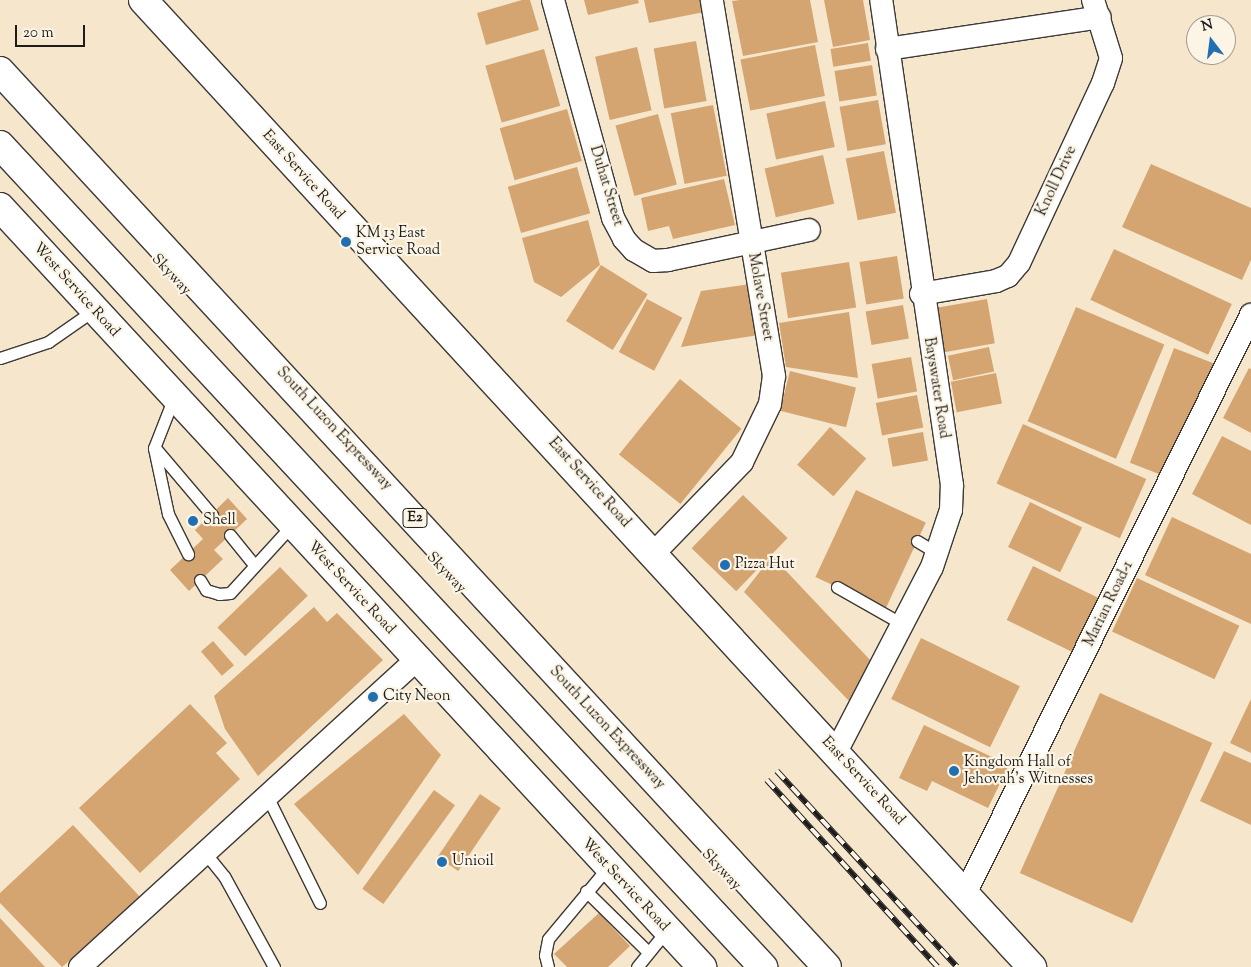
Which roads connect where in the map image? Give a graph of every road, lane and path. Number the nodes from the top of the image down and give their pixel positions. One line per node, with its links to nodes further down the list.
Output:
1 (143, 0): 26 (main road, East Service Road)
2 (553, 0): 13 (street, Duhat Street)
3 (712, 0): 13 (street, Molave Street)
4 (881, 0): 6 (street, Bayswater Road)
5 (1097, 9): 6 (street); 14 (street, Knoll Drive)
6 (887, 49): 14 (street, Bayswater Road)
7 (0, 71): 49 (main road, South Luzon Expressway / E2)
8 (0, 90): 48 (main road, Skyway / E2)
9 (0, 145): 47 (main road)
10 (0, 166): 46 (main road)
11 (0, 207): 15 (main road, West Service Road)
12 (809, 230): 13 (street, Duhat Street)
13 (750, 241): 26 (street, Molave Street)
14 (922, 294): 24 (street, Bayswater Road)
15 (94, 310): 17 (lane); 18 (main road, West Service Road)
16 (1251, 315): 37 (street, Marian Road-1)
17 (0, 358)
18 (174, 397): 19 (lane); 21 (main road, West Service Road)
19 (154, 448): 20 (lane); 25 (lane)
20 (212, 515)
21 (292, 525): 27 (lane); 31 (main road, West Service Road)
22 (230, 534): 27 (lane)
23 (917, 541): 24 (lane)
24 (937, 553): 30 (street, Bayswater Road)
25 (188, 554)
26 (653, 554): 32 (main road, East Service Road)
27 (253, 563): 28 (lane)
28 (200, 580)
29 (837, 588): 30 (lane)
30 (902, 624): 32 (street, Bayswater Road)
31 (417, 659): 33 (street); 35 (main road, West Service Road)
32 (836, 752): 37 (main road, East Service Road)
33 (268, 798): 34 (street); 38 (lane)
34 (206, 854): 41 (street); 42 (lane)
35 (608, 867): 36 (lane); 39 (main road, West Service Road)
36 (586, 891): 40 (lane); 43 (lane)
37 (966, 892): 50 (main road, East Service Road)
38 (320, 903)
39 (667, 930): 40 (lane); 45 (main road, West Service Road)
40 (648, 952): 44 (lane)
41 (80, 967)
42 (274, 967)
43 (548, 967)
44 (637, 967)
45 (702, 967)
46 (743, 967)
47 (763, 967)
48 (811, 967)
49 (827, 967)
50 (1032, 967)

